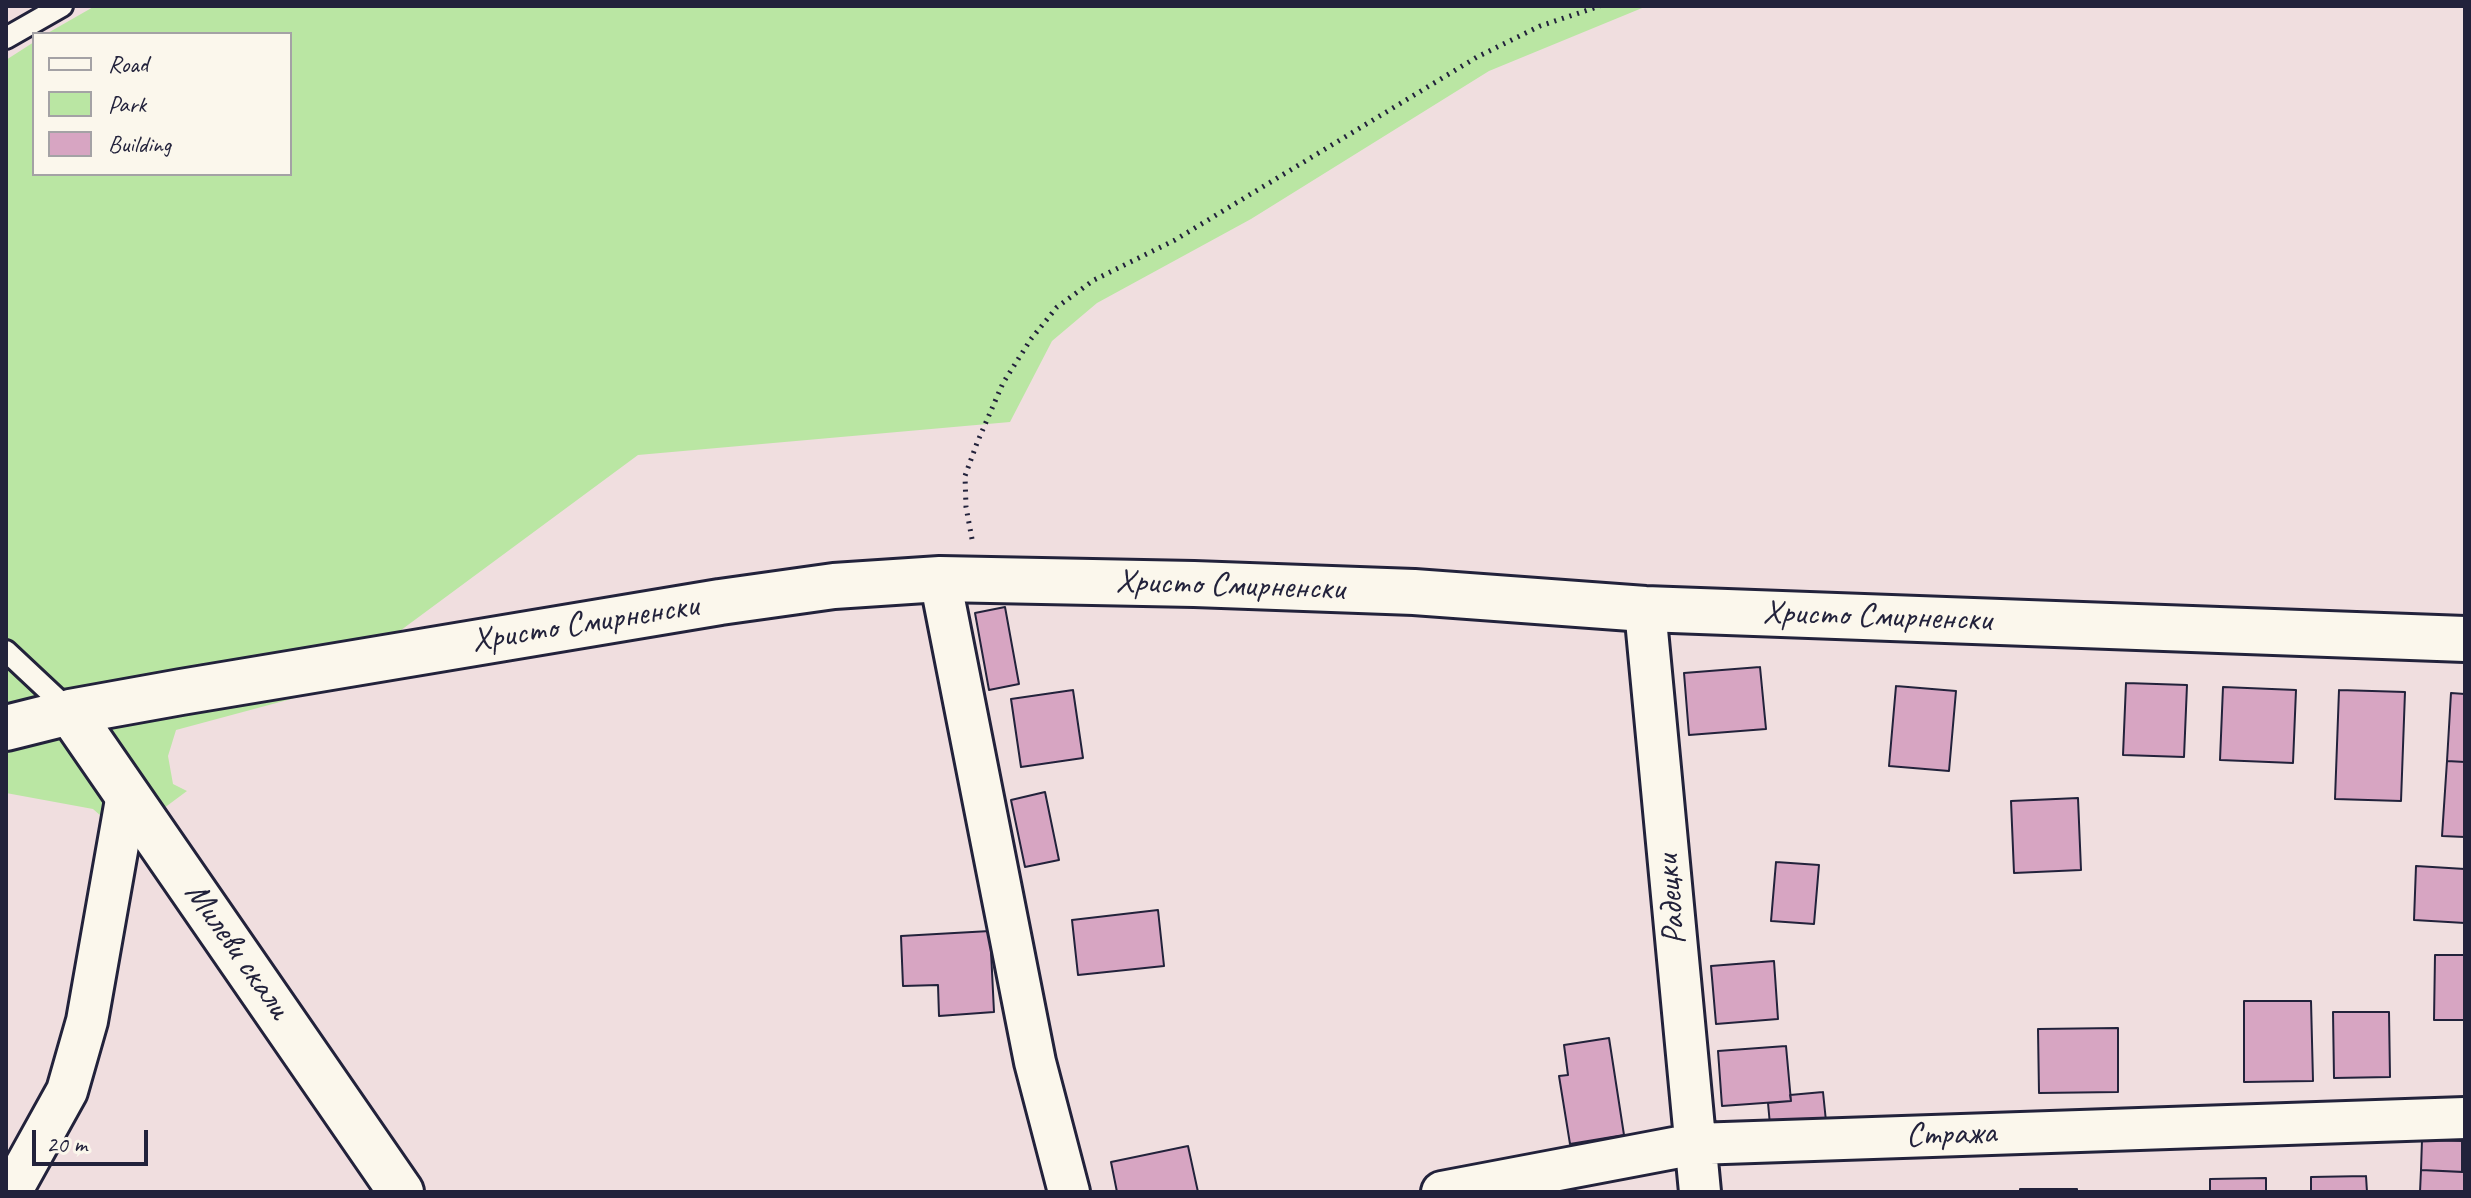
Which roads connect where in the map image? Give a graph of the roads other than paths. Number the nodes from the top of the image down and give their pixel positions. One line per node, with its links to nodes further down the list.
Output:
1 (62, 6): 2 (lane)
2 (6, 38)
3 (960, 579): 4 (street, Христо Смирненски); 7 (street, Христо Смирненски); 14 (street)
4 (1645, 609): 5 (street, Христо Смирненски); 11 (street, Радецки)
5 (2465, 639)
6 (6, 651): 7 (lane)
7 (70, 712): 8 (street, Христо Смирненски); 9 (street, Милеви скали)
8 (6, 728)
9 (127, 794): 12 (street); 13 (street, Милеви скали)
10 (2465, 1118): 11 (street, Стража)
11 (1695, 1144): 15 (street, Стража); 16 (street, Радецки)
12 (11, 1192)
13 (401, 1192)
14 (1069, 1192)
15 (1442, 1192)
16 (1700, 1192)

